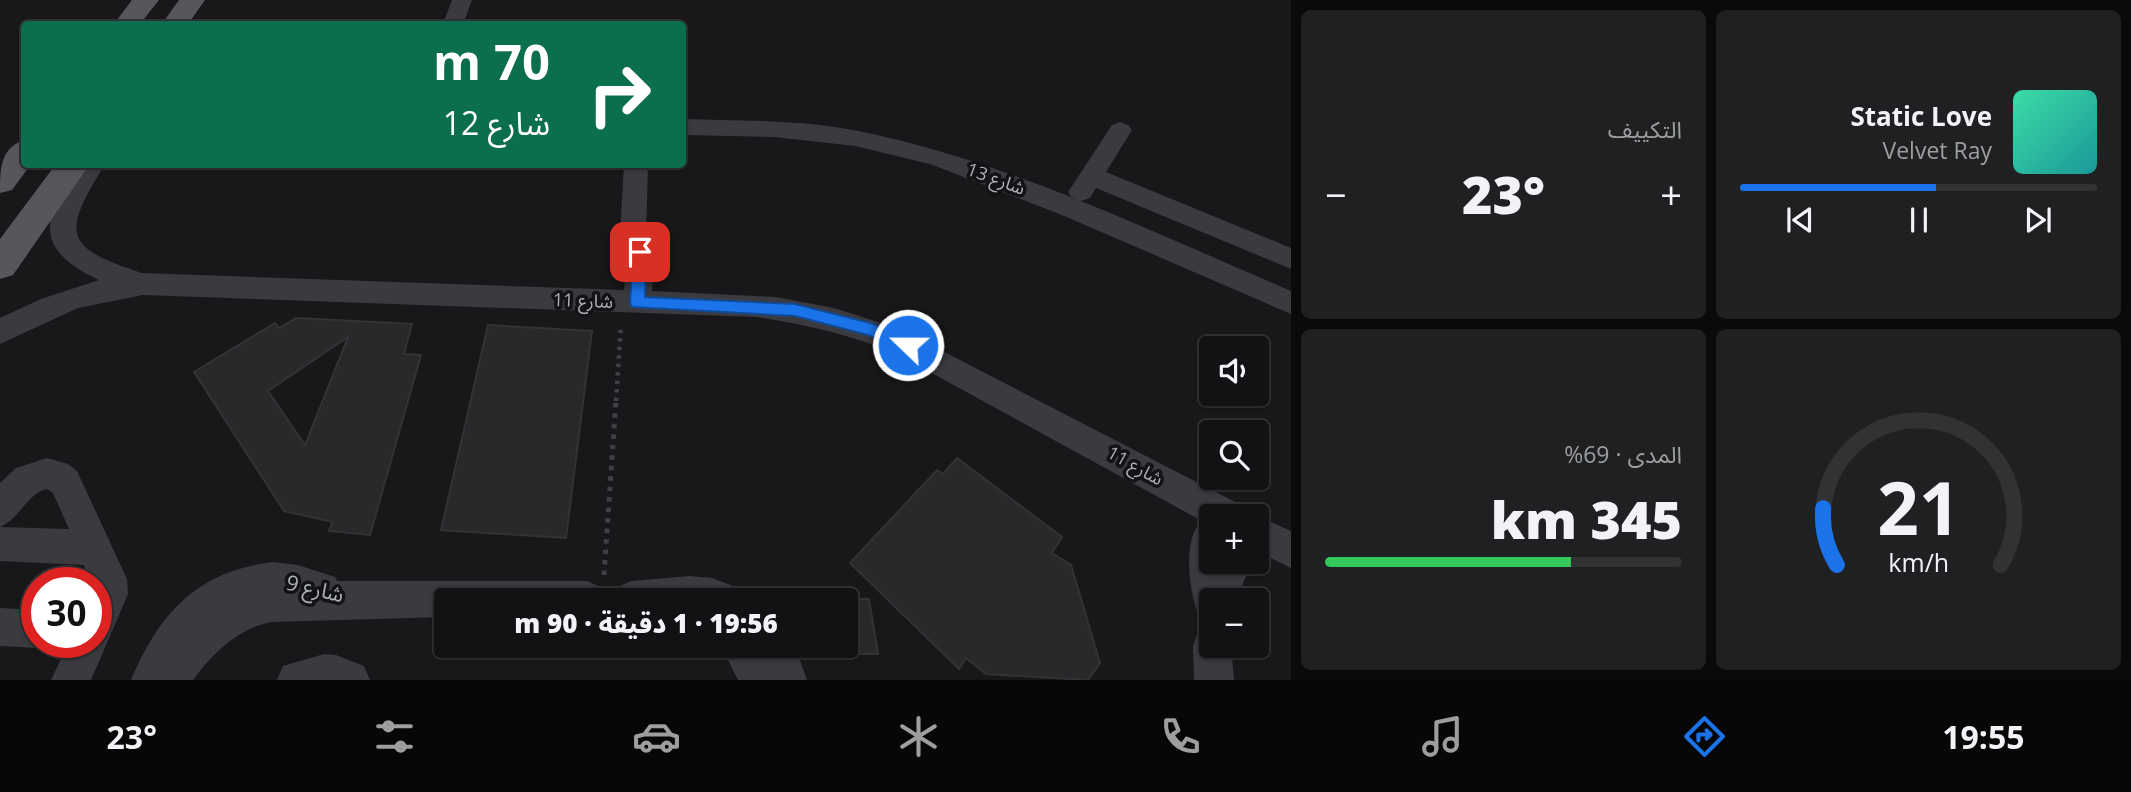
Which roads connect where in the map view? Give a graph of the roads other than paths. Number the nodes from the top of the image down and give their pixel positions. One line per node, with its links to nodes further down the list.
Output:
1 (146, 0): 4 (main road)
2 (192, 0): 5 (main road)
3 (462, 0): 6 (street)
4 (129, 21)
5 (177, 21)
6 (454, 21)
7 (686, 127): 15 (street, شارع 13)
8 (1120, 130): 13 (street)
9 (21, 155): 14 (main road)
10 (71, 168): 17 (main road)
11 (90, 168): 18 (street, شارع 11)
12 (636, 168): 19 (street)
13 (1091, 176): 15 (street); 16 (street)
14 (0, 181)
15 (1071, 208): 20 (street, شارع 13)
16 (1291, 258)
17 (0, 265)
18 (143, 284): 19 (street, شارع 11); 21 (street, شارع 11)
19 (625, 303): 22 (street, شارع 11)
20 (1291, 303)
21 (0, 332)
22 (1199, 509)
23 (0, 510): 26 (street)
24 (1269, 539): 27 (street)
25 (0, 544): 26 (street)
26 (96, 548): 28 (street)
27 (1291, 550)
28 (104, 567)
29 (434, 598): 30 (street, شارع 9)
30 (356, 599): 38 (street, شارع 9); 39 (street, شارع 9)
31 (0, 627): 32 (street)
32 (21, 628)
33 (81, 658): 37 (street)
34 (747, 658): 42 (street)
35 (781, 658): 43 (street)
36 (1213, 658): 44 (street)
37 (71, 680)
38 (151, 680)
39 (169, 680)
40 (297, 680): 41 (street)
41 (350, 680)
42 (760, 680)
43 (787, 680)
44 (1214, 680)

